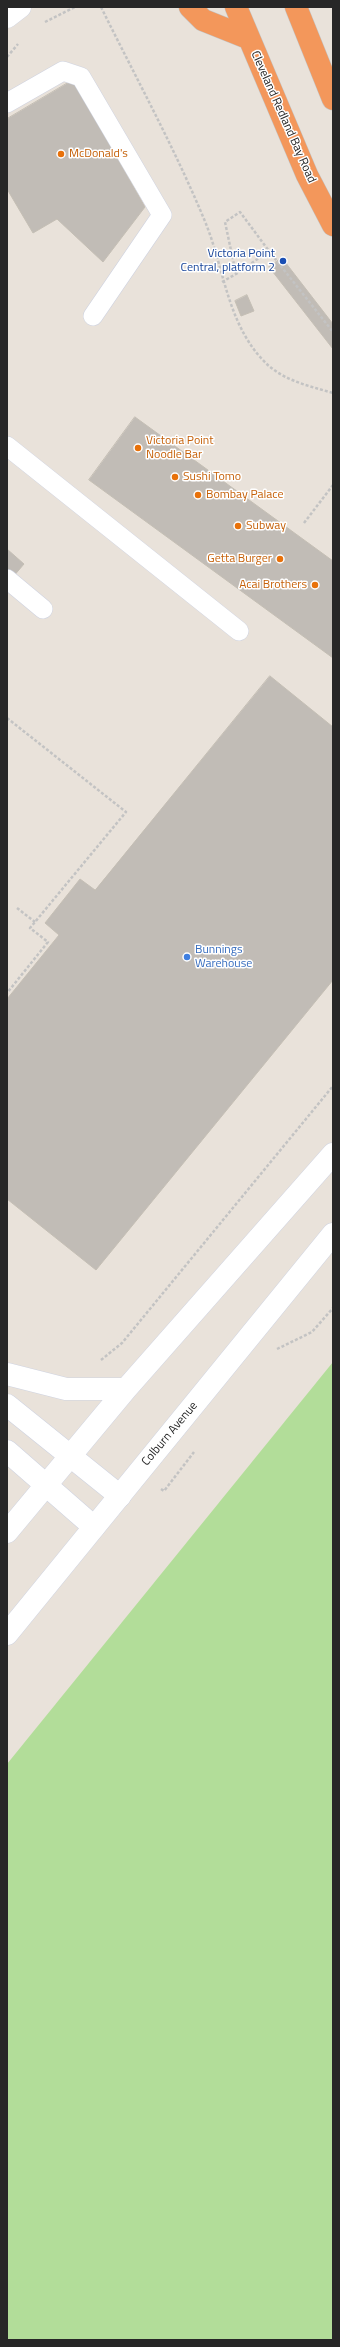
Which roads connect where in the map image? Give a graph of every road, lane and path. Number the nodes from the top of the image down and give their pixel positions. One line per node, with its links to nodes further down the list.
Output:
1 (20, 7): 6 (main road)
2 (101, 7): 13 (path)
3 (190, 7): 7 (highway)
4 (236, 7): 7 (highway, Cleveland Redland Bay Road)
5 (296, 7): 8 (highway)
6 (7, 16)
7 (248, 38): 10 (highway, Cleveland Redland Bay Road)
8 (333, 99)
9 (7, 103): 14 (lane)
10 (333, 225)
11 (269, 251): 12 (path); 12 (path); 15 (path)
12 (236, 274): 13 (path)
13 (222, 282): 16 (path)
14 (93, 316)
15 (333, 332)
16 (333, 393)
17 (7, 446): 22 (lane)
18 (333, 485): 19 (path)
19 (304, 523)
20 (7, 579): 21 (lane)
21 (43, 609)
22 (239, 630)
23 (7, 718): 25 (path)
24 (17, 908): 25 (path)
25 (35, 922): 26 (path)
26 (7, 993)
27 (333, 1086): 32 (path)
28 (333, 1154): 34 (main road)
29 (333, 1234): 39 (main road, Colburn Avenue)
30 (333, 1308): 31 (path)
31 (272, 1352)
32 (100, 1361)
33 (7, 1374): 34 (main road)
34 (126, 1389): 38 (main road)
35 (7, 1405): 38 (main road)
36 (197, 1449): 39 (path)
37 (7, 1451): 40 (main road)
38 (70, 1456): 40 (main road); 41 (main road)
39 (139, 1471): 41 (main road, Colburn Avenue)
40 (46, 1486): 42 (main road); 43 (main road)
41 (120, 1496): 42 (main road, Colburn Avenue)
42 (94, 1527): 44 (main road, Colburn Avenue)
43 (7, 1532)
44 (7, 1634)

